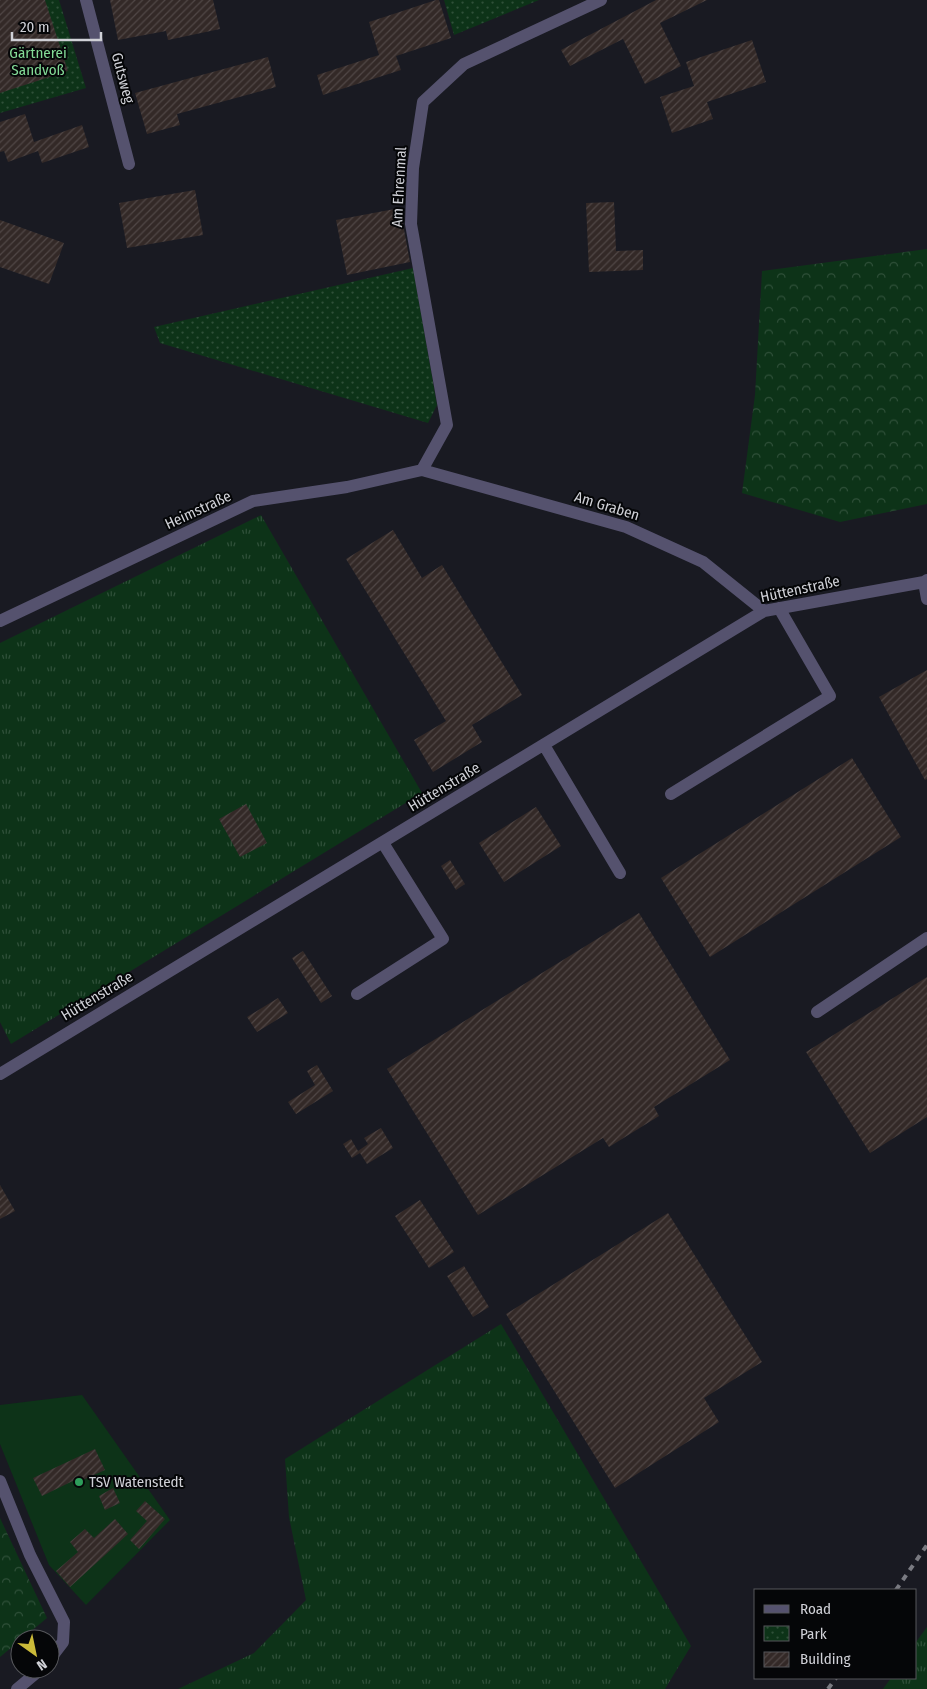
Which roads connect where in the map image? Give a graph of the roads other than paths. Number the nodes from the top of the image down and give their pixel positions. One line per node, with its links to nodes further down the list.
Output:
1 (86, 0): 3 (street, Gutsweg)
2 (601, 0): 4 (street, Am Ehrenmal)
3 (129, 164)
4 (422, 470): 8 (street, Am Graben); 9 (street, Heimstraße)
5 (926, 581): 6 (street, Hüttenstraße); 7 (street, Hüttenstraße)
6 (927, 599)
7 (779, 608): 8 (street, Hüttenstraße); 11 (street)
8 (764, 611): 10 (street, Hüttenstraße)
9 (0, 621)
10 (544, 745): 12 (street, Hüttenstraße); 13 (street)
11 (671, 794)
12 (383, 843): 15 (street); 17 (street, Hüttenstraße)
13 (620, 873)
14 (927, 938): 16 (street)
15 (357, 994)
16 (817, 1012)
17 (0, 1074)
18 (0, 1481): 19 (street)
19 (60, 1646)
20 (30, 1679): 21 (street)
21 (18, 1689)

